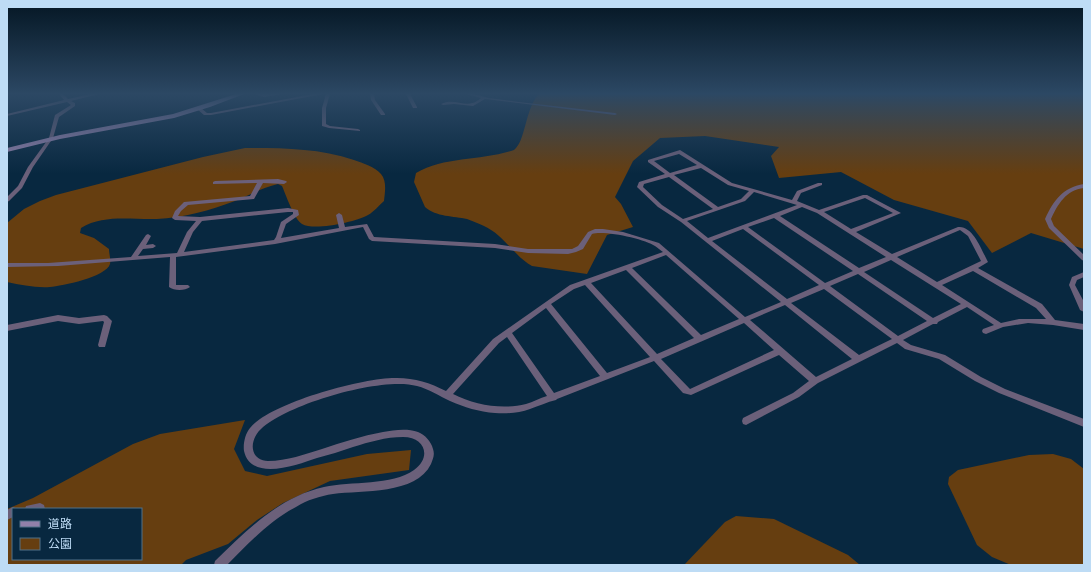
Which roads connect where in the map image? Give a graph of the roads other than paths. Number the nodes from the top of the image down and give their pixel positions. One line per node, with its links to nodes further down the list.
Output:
1 (56, 121): 5 (street)
2 (149, 121): 5 (street)
3 (324, 121): 4 (street)
4 (358, 130)
5 (50, 139): 6 (street); 15 (street)
6 (7, 150)
7 (701, 166): 8 (street); 8 (street); 14 (street)
8 (670, 175): 18 (street); 23 (street)
9 (261, 182): 10 (street); 11 (street); 22 (street)
10 (284, 182)
11 (215, 183)
12 (820, 184): 16 (street)
13 (1084, 186): 36 (street)
14 (752, 191): 16 (street); 18 (street)
15 (7, 200)
16 (794, 202): 17 (street)
17 (803, 205): 19 (street); 21 (street)
18 (717, 209): 23 (street)
19 (819, 212): 26 (street); 26 (street)
20 (339, 214): 25 (street)
21 (776, 216): 24 (street); 40 (street)
22 (200, 219): 29 (street); 33 (street)
23 (683, 221): 28 (street)
24 (744, 227): 28 (street); 44 (street)
25 (343, 230): 29 (street); 32 (street)
26 (850, 232): 34 (street)
27 (148, 236): 31 (street)
28 (708, 240): 46 (street)
29 (275, 242): 33 (street)
30 (153, 246): 31 (street)
31 (141, 247): 35 (street)
32 (667, 253): 38 (street); 50 (street)
33 (176, 255): 35 (street); 45 (street)
34 (891, 258): 39 (street); 40 (street); 43 (street)
35 (132, 259): 37 (street)
36 (1084, 259)
37 (7, 265)
38 (626, 267): 42 (street); 58 (street)
39 (973, 268): 43 (street); 52 (street)
40 (858, 272): 44 (street); 51 (street)
41 (1084, 274): 49 (street)
42 (586, 282): 47 (street); 62 (street)
43 (937, 285): 48 (street)
44 (824, 286): 46 (street); 59 (street)
45 (186, 287)
46 (787, 302): 50 (street); 63 (street)
47 (547, 304): 57 (street); 64 (street)
48 (967, 304): 51 (street); 53 (street)
49 (1084, 310)
50 (745, 320): 58 (street); 61 (street)
51 (934, 322): 59 (street)
52 (1053, 322): 53 (street); 54 (street)
53 (999, 325): 56 (street)
54 (1084, 327)
55 (7, 328): 60 (street)
56 (986, 330)
57 (508, 333): 66 (street); 67 (street)
58 (700, 339): 62 (street)
59 (898, 340): 63 (street); 69 (street)
60 (102, 345)
61 (780, 351): 62 (street); 65 (street)
62 (655, 358): 64 (street)
63 (858, 359): 65 (street)
64 (606, 377): 67 (street)
65 (815, 381): 68 (street)
66 (447, 395): 67 (street); 70 (street)
67 (553, 398)
68 (746, 421)
69 (1084, 423)
70 (219, 565)

